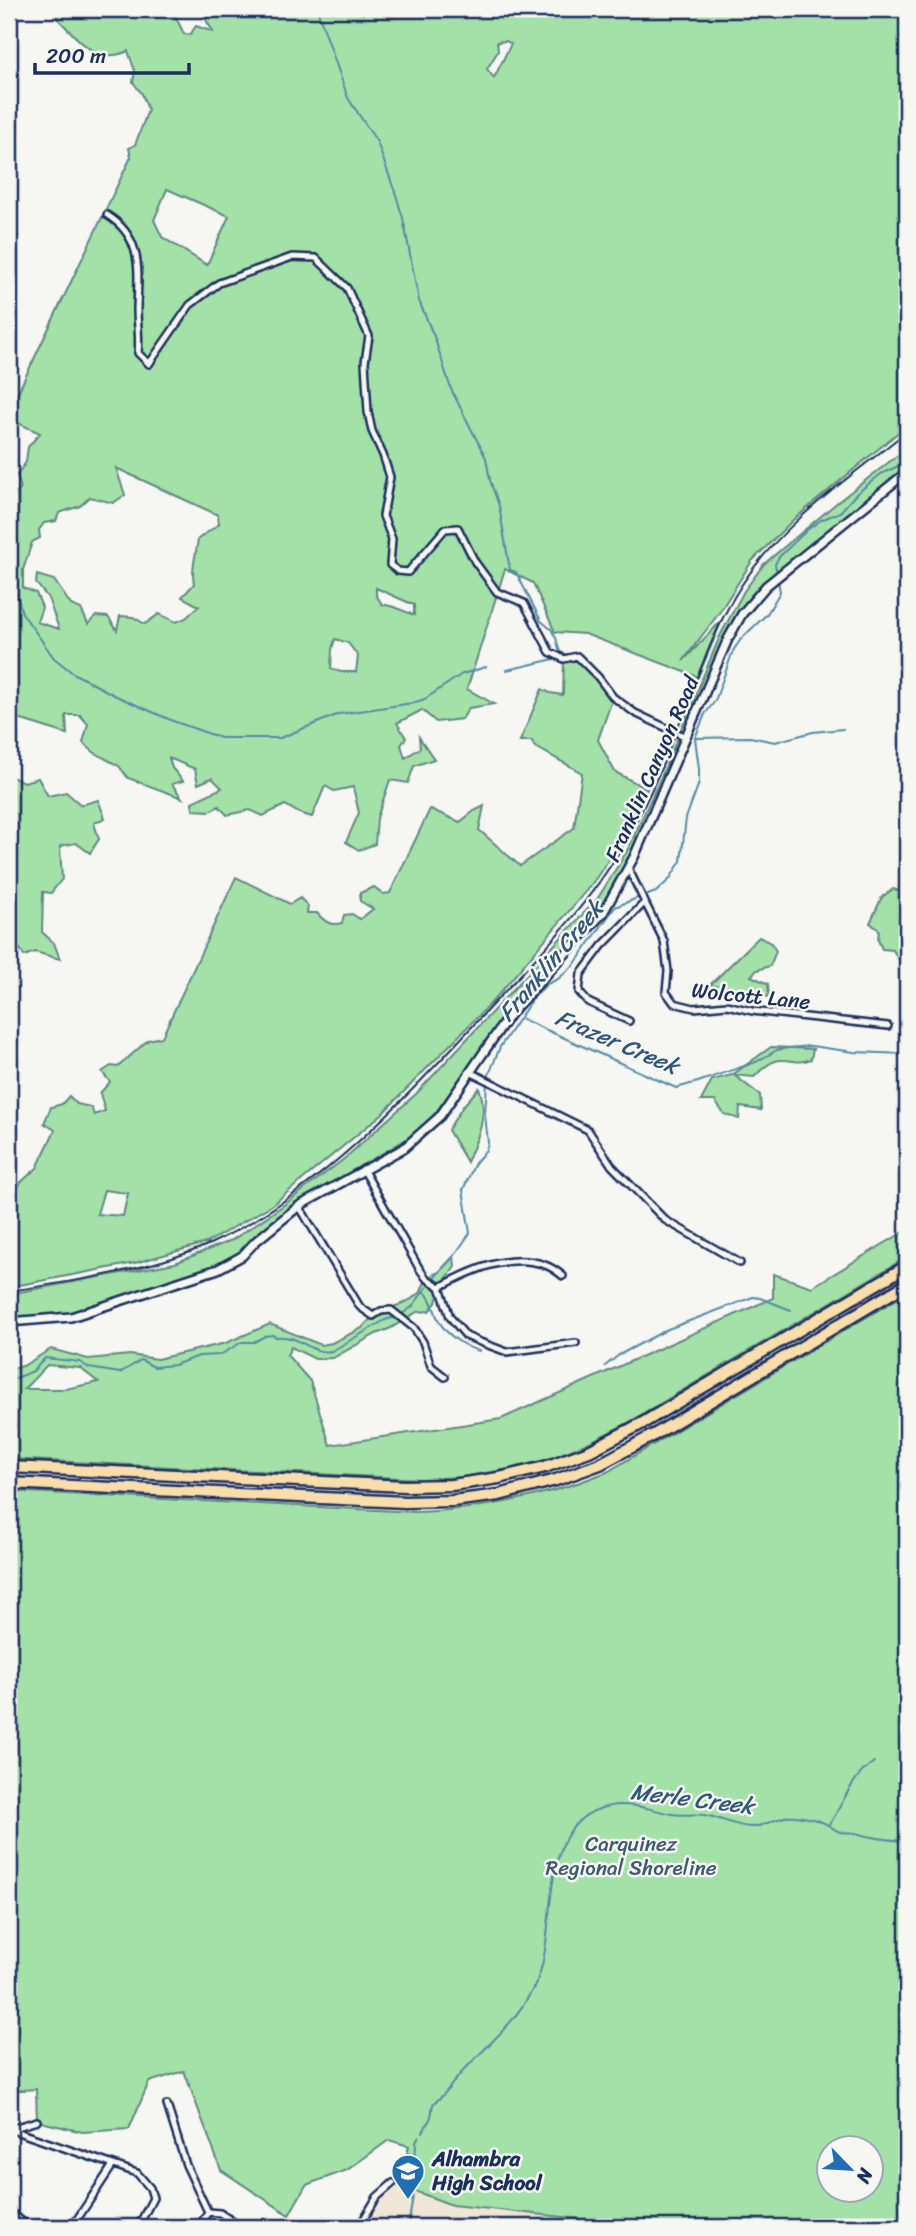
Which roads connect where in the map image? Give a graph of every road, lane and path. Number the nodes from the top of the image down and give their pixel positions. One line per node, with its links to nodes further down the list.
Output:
1 (107, 215): 3 (street)
2 (907, 472): 3 (street, Franklin Canyon Road)
3 (687, 737): 4 (street, Franklin Canyon Road)
4 (628, 868): 5 (street, Wolcott Lane); 8 (street, Franklin Canyon Road)
5 (645, 902): 6 (street); 7 (street, Wolcott Lane)
6 (629, 1021)
7 (888, 1026)
8 (470, 1072): 9 (street, Franklin Canyon Road); 11 (street)
9 (363, 1169): 10 (street, Franklin Canyon Road); 15 (street)
10 (299, 1206): 16 (street, Franklin Canyon Road); 18 (street)
11 (740, 1263)
12 (907, 1266): 19 (highway)
13 (564, 1276): 15 (street)
14 (907, 1284): 20 (highway)
15 (440, 1287): 17 (street)
16 (9, 1322)
17 (576, 1343)
18 (445, 1377)
19 (9, 1466)
20 (9, 1483)
21 (167, 2105): 27 (street)
22 (37, 2121): 23 (street)
23 (10, 2129): 24 (street)
24 (113, 2165): 29 (street); 30 (street)
25 (393, 2183): 33 (street)
26 (9, 2211): 28 (street)
27 (208, 2212): 31 (street); 32 (street)
28 (29, 2227)
29 (72, 2227)
30 (139, 2227)
31 (199, 2227)
32 (241, 2227)
33 (359, 2227)

